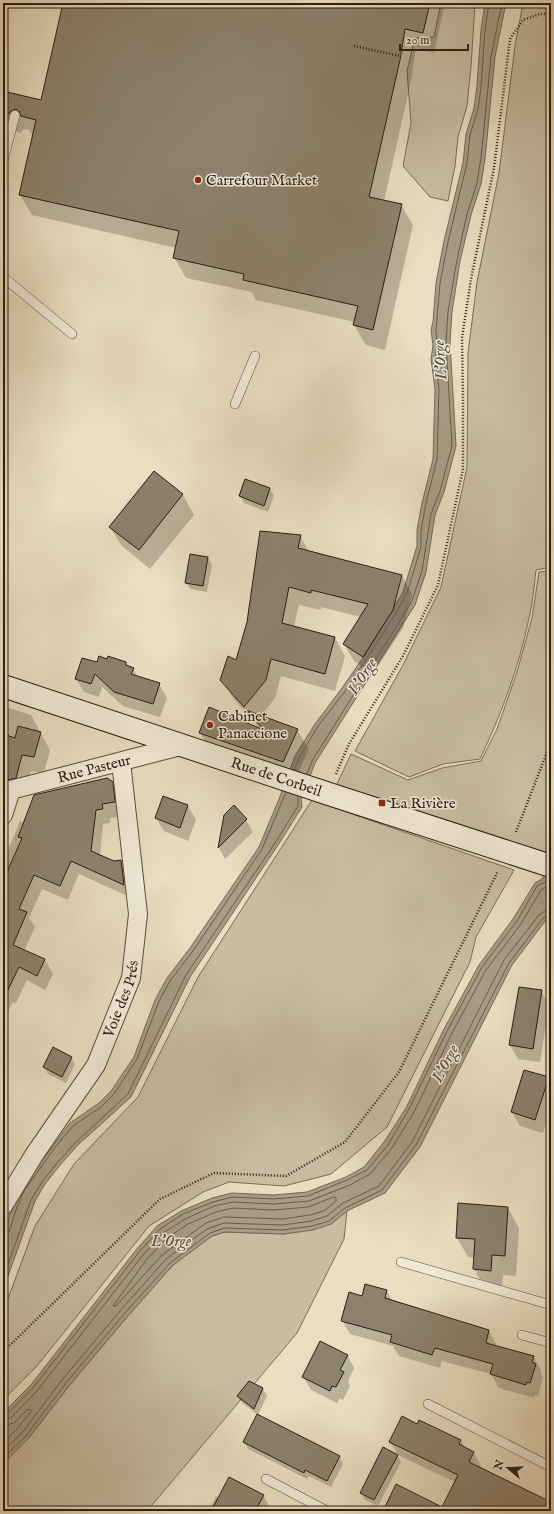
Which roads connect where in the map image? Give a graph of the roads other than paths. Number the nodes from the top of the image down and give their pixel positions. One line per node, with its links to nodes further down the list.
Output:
1 (15, 115): 2 (lane)
2 (3, 161)
3 (3, 277): 4 (lane)
4 (72, 334)
5 (255, 356): 6 (lane)
6 (235, 404)
7 (3, 686): 8 (main road, Rue de Corbeil)
8 (184, 745): 9 (street, Rue Pasteur); 12 (main road, Rue de Corbeil)
9 (122, 762): 10 (street, Rue Pasteur); 13 (street, Voie des Prés)
10 (7, 791): 11 (street)
11 (3, 815)
12 (548, 865)
13 (3, 1206)
14 (401, 1262): 15 (lane)
15 (551, 1305)
16 (522, 1336): 17 (lane)
17 (551, 1343)
18 (428, 1404): 19 (lane)
19 (551, 1468)
20 (266, 1479): 21 (lane)
21 (326, 1511)

